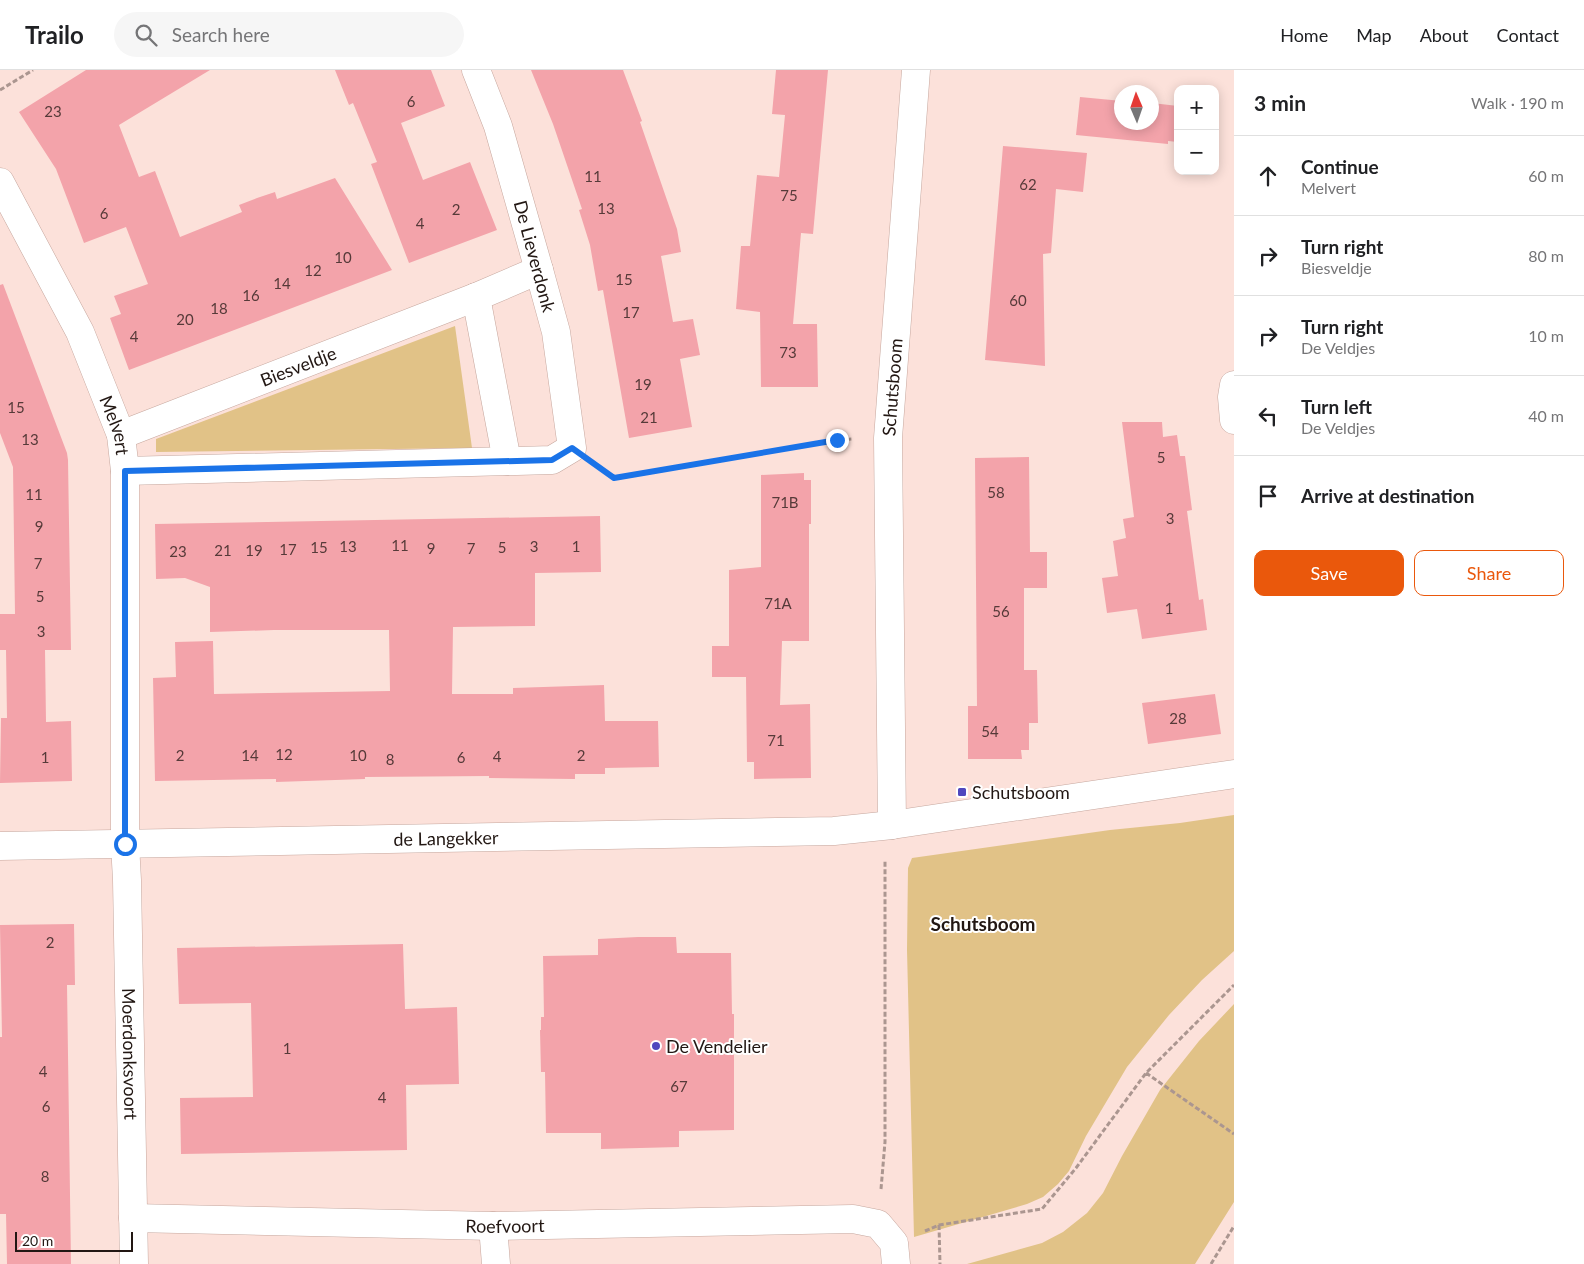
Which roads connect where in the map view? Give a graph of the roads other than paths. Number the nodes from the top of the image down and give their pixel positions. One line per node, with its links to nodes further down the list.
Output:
1 (476, 70): 4 (street, De Lieverdonk)
2 (916, 70): 12 (street, Schutsboom)
3 (0, 182): 8 (street, Melvert)
4 (539, 270): 5 (street, Biesveldje); 9 (street, De Lieverdonk)
5 (476, 297): 8 (street, Biesveldje); 9 (street)
6 (1234, 384): 7 (street)
7 (1234, 420)
8 (121, 435): 10 (street, Melvert)
9 (507, 461): 10 (street)
10 (125, 471): 13 (street, Melvert)
11 (1234, 774): 12 (street, de Langekker)
12 (892, 826): 13 (street, de Langekker)
13 (125, 844): 14 (street, de Langekker); 15 (street, Moerdonksvoort)
14 (0, 846)
15 (133, 1218): 16 (street, Roefvoort); 18 (street, Moerdonksvoort)
16 (493, 1226): 17 (street, Roefvoort); 19 (street)
17 (889, 1244)
18 (134, 1264)
19 (496, 1264)

